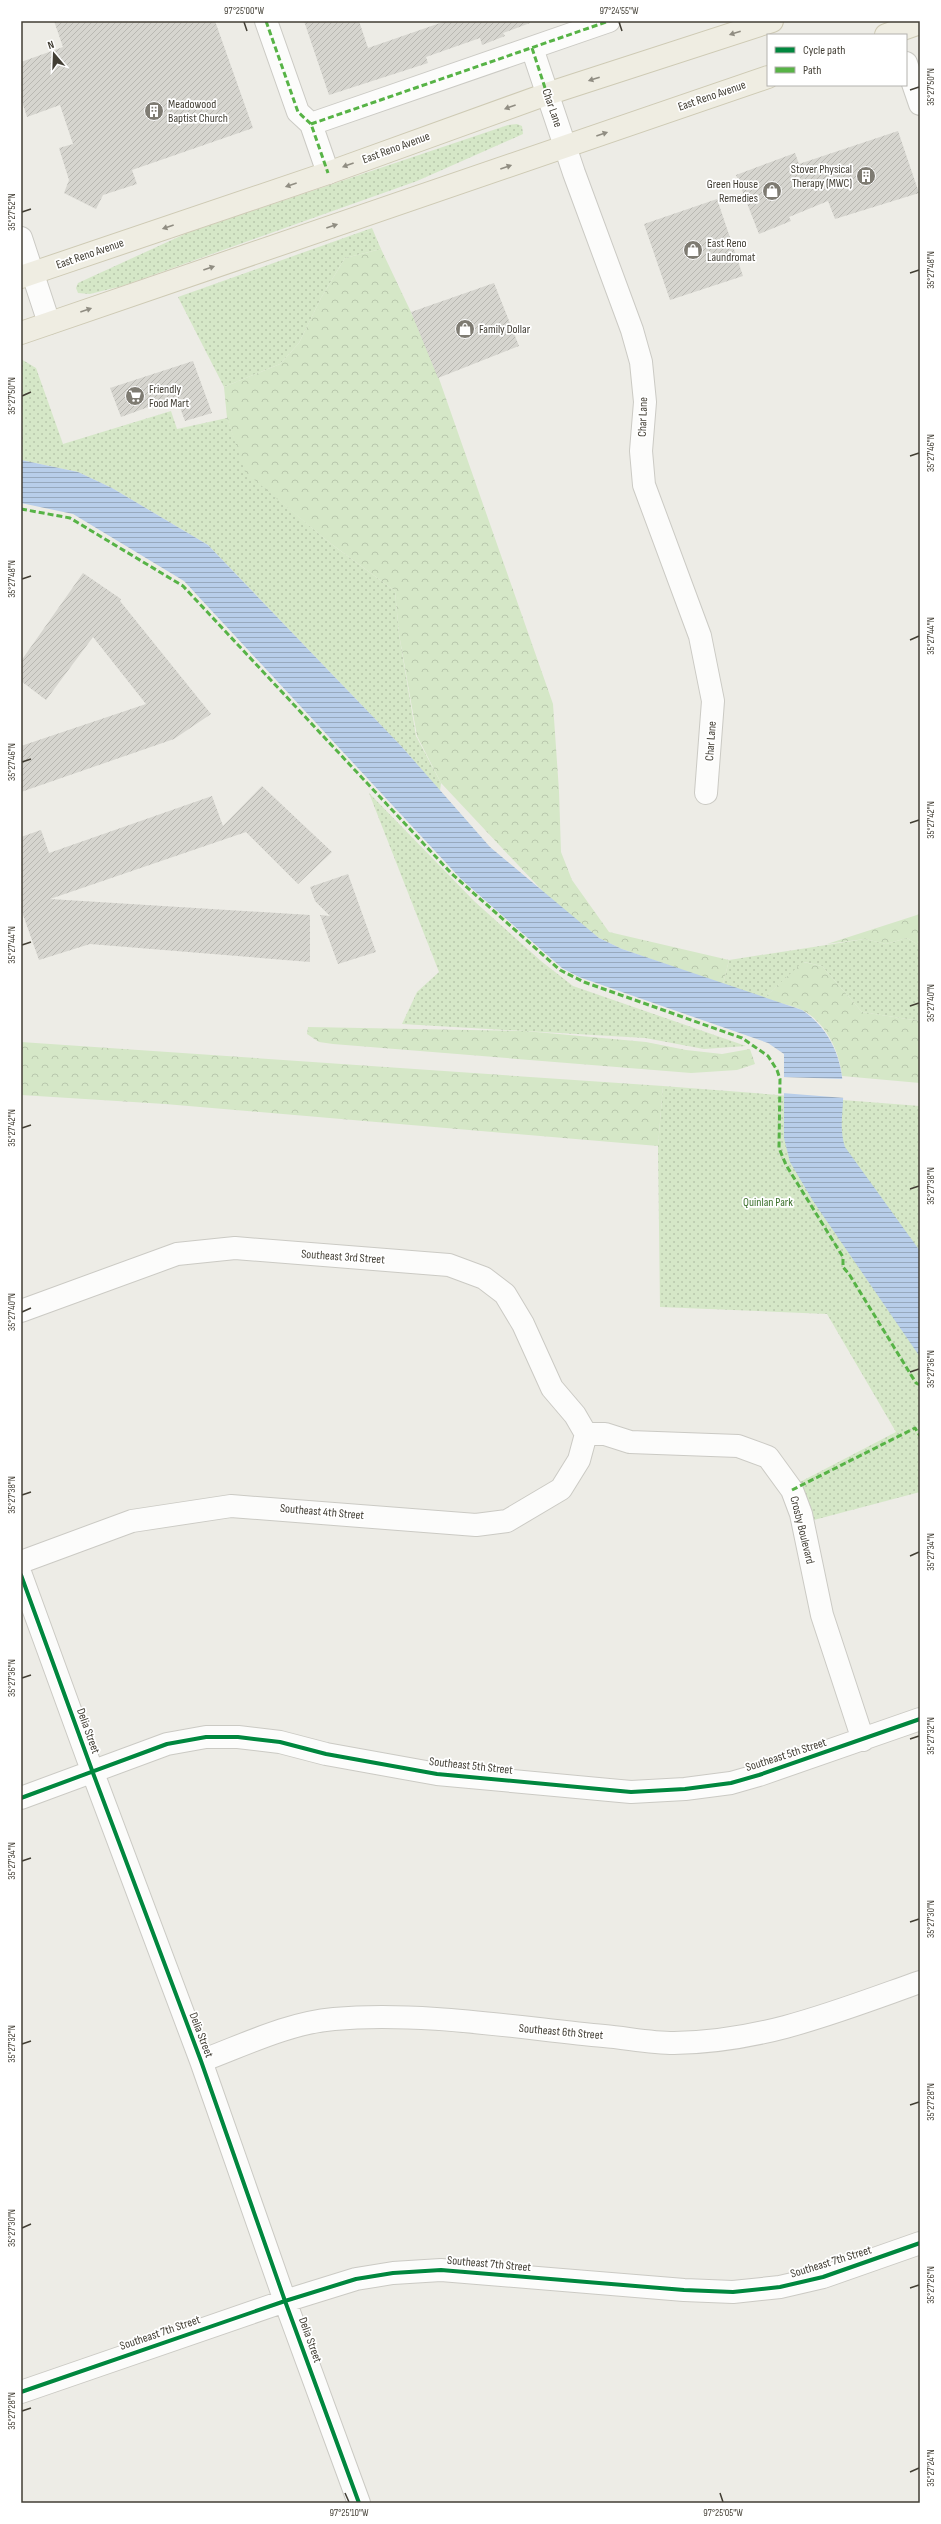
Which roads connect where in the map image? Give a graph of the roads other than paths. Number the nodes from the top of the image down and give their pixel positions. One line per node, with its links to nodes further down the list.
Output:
1 (266, 21): 11 (street)
2 (609, 21): 6 (street)
3 (772, 21): 9 (main road, East Reno Avenue, one-way to 9)
4 (920, 23): 5 (main road)
5 (892, 31)
6 (532, 48): 9 (street, Char Lane); 11 (street)
7 (907, 66): 10 (street)
8 (767, 77): 12 (main road, East Reno Avenue, one-way to 8)
9 (547, 94): 12 (street, Char Lane); 13 (main road, East Reno Avenue, one-way to 13)
10 (920, 104)
11 (311, 124): 13 (street)
12 (565, 146): 16 (main road, East Reno Avenue, one-way to 12); 18 (street, Char Lane)
13 (328, 172): 15 (main road, East Reno Avenue, one-way to 15)
14 (21, 238): 15 (street)
15 (27, 275): 16 (street)
16 (49, 323): 17 (main road, East Reno Avenue)
17 (21, 333)
18 (706, 793)
19 (21, 1311): 20 (street, Southeast 3rd Street)
20 (586, 1434): 21 (street, Southeast 4th Street); 24 (street, Crosby Boulevard)
21 (21, 1562)
22 (21, 1575): 25 (street, Delia Street)
23 (920, 1719): 24 (street, Southeast 5th Street)
24 (862, 1740): 25 (street, Southeast 5th Street)
25 (92, 1773): 26 (street, Southeast 5th Street); 28 (street, Delia Street)
26 (21, 1798)
27 (920, 1982): 28 (street, Southeast 6th Street)
28 (201, 2061): 30 (street, Delia Street)
29 (920, 2243): 30 (street, Southeast 7th Street)
30 (285, 2301): 31 (street, Southeast 7th Street); 32 (street, Delia Street)
31 (21, 2392)
32 (359, 2503)

